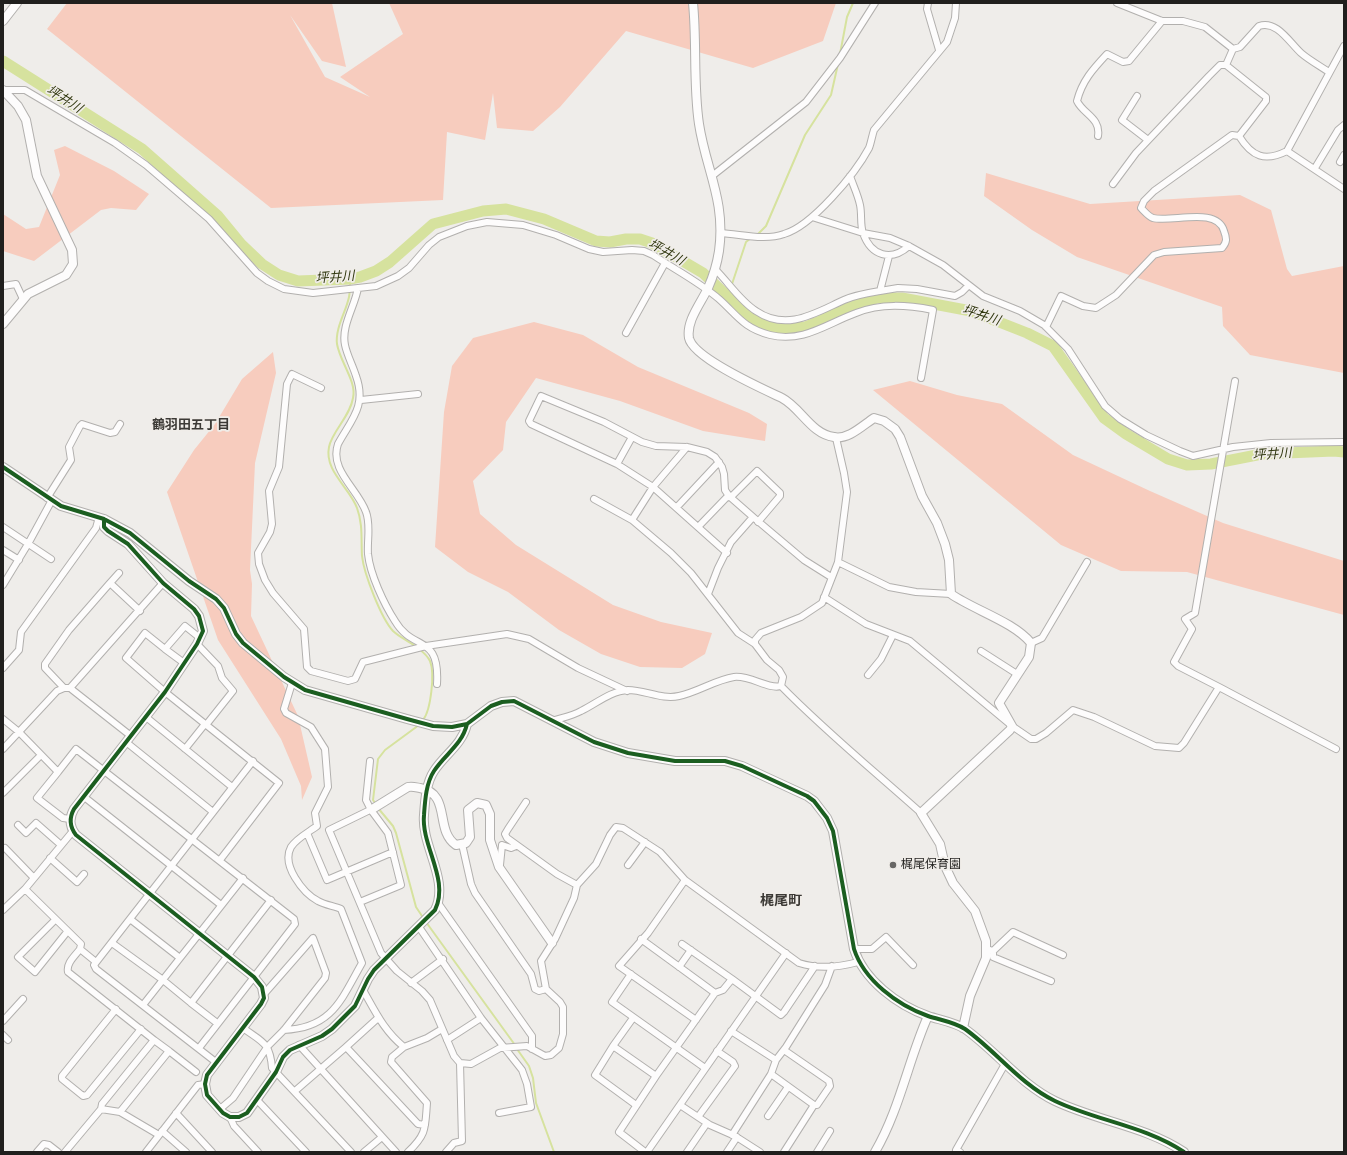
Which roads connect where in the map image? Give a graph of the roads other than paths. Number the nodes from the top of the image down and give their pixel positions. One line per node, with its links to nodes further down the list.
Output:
1 (17, 3): 7 (street)
2 (693, 3): 24 (street)
3 (876, 3): 24 (street)
4 (928, 3): 10 (street)
5 (956, 3): 10 (street)
6 (1117, 3): 8 (street)
7 (3, 21)
8 (1162, 21): 9 (street); 17 (street)
9 (1234, 49): 12 (street); 13 (street)
10 (939, 50): 25 (street)
11 (1343, 51): 13 (street)
12 (1226, 65): 18 (street); 19 (street)
13 (1329, 72): 20 (street)
14 (3, 90): 37 (street); 40 (street)
15 (1137, 96): 19 (street)
16 (1344, 125): 23 (street)
17 (1098, 136)
18 (1239, 136): 20 (street); 42 (street)
19 (1148, 140): 26 (street)
20 (1288, 151): 23 (street)
21 (1344, 155): 22 (street)
22 (1340, 162)
23 (1315, 168): 27 (street)
24 (712, 176): 29 (street)
25 (850, 176): 28 (street); 30 (street)
26 (1113, 184)
27 (1344, 189)
28 (812, 217): 29 (street); 30 (street)
29 (720, 233): 34 (street)
30 (863, 233): 31 (street); 32 (street)
31 (908, 246): 32 (street); 36 (street)
32 (889, 256): 39 (street)
33 (665, 263): 37 (street); 38 (street); 43 (street)
34 (714, 271): 38 (street); 39 (street)
35 (3, 286): 40 (street)
36 (968, 286): 39 (street); 42 (street)
37 (356, 288): 48 (street)
38 (707, 289): 44 (street); 51 (street)
39 (880, 291)
40 (23, 299): 41 (street)
41 (3, 324)
42 (1046, 327): 54 (street)
43 (626, 333)
44 (921, 378)
45 (1235, 381): 54 (street)
46 (321, 388): 89 (street)
47 (418, 394): 48 (street)
48 (361, 400): 89 (street)
49 (120, 424): 60 (street)
50 (632, 437): 53 (street); 56 (street); 56 (street)
51 (836, 438): 74 (street); 82 (street)
52 (1344, 442): 54 (street)
53 (687, 447): 55 (street); 58 (street)
54 (1222, 453): 99 (street)
55 (719, 462): 59 (street); 62 (street)
56 (617, 464): 58 (street)
57 (3, 467): 60 (street)
58 (653, 487): 62 (street); 65 (street)
59 (729, 496): 63 (street); 66 (street); 67 (street)
60 (50, 499): 64 (street); 69 (street)
61 (594, 499): 65 (street)
62 (677, 507): 67 (street)
63 (753, 517): 66 (street); 71 (street)
64 (102, 518): 79 (street); 93 (street); 96 (street)
65 (632, 520): 81 (street)
66 (758, 522): 77 (street)
67 (699, 526): 71 (street)
68 (3, 527): 69 (street)
69 (28, 544): 72 (street); 73 (street)
70 (3, 550): 73 (street)
71 (727, 553): 81 (street)
72 (51, 559)
73 (19, 560): 80 (street)
74 (838, 562): 77 (street); 82 (street)
75 (1087, 562): 87 (street)
76 (119, 574): 78 (street)
77 (831, 577): 83 (street)
78 (110, 583): 84 (street); 100 (street)
79 (163, 583): 84 (street); 86 (street)
80 (3, 585)
81 (708, 594): 88 (street)
82 (951, 594): 87 (street)
83 (824, 597): 85 (street); 88 (street)
84 (140, 611): 100 (street)
85 (893, 635): 95 (street); 108 (street)
86 (199, 641): 90 (street); 92 (street); 107 (street)
87 (1031, 643): 94 (street)
88 (755, 644): 98 (street)
89 (424, 646): 97 (street); 101 (street)
90 (166, 649): 92 (street); 102 (street)
91 (981, 651): 94 (street)
92 (184, 663): 102 (street)
93 (3, 668)
94 (1017, 674): 108 (street)
95 (868, 675)
96 (292, 683): 106 (street); 130 (street)
97 (437, 684)
98 (781, 686): 101 (street); 126 (street)
99 (1219, 687): 108 (street); 113 (street)
100 (67, 688): 109 (street); 110 (street)
101 (627, 691): 105 (street)
102 (164, 692): 103 (street); 107 (street)
103 (146, 717): 110 (street); 112 (street)
104 (3, 719): 109 (street)
105 (552, 721): 106 (street); 166 (street)
106 (467, 724): 120 (street)
107 (205, 725): 112 (street); 115 (street)
108 (1012, 726): 126 (street)
109 (19, 732): 111 (street); 114 (street)
110 (128, 739): 117 (street); 125 (street)
111 (3, 749)
112 (185, 749): 119 (street)
113 (1336, 749)
114 (41, 755): 118 (street); 121 (street)
115 (253, 761): 119 (street); 139 (street)
116 (370, 761): 124 (street)
117 (104, 770): 118 (street); 122 (street); 131 (street)
118 (58, 772): 127 (street)
119 (232, 787): 125 (street)
120 (426, 789): 124 (street); 134 (street); 153 (street)
121 (3, 793)
122 (83, 796): 127 (street); 141 (street)
123 (526, 802): 135 (street)
124 (375, 808): 137 (street); 143 (street)
125 (213, 812): 131 (street)
126 (921, 813): 168 (street)
127 (70, 819): 129 (street)
128 (18, 825): 133 (street)
129 (73, 831): 133 (street); 150 (street)
130 (307, 833): 143 (street); 207 (street)
131 (192, 839): 139 (street); 141 (street)
132 (645, 842): 140 (street); 147 (street); 148 (street)
133 (62, 844): 138 (street)
134 (462, 844): 142 (street); 187 (street)
135 (516, 846): 142 (street); 148 (street)
136 (5, 848): 145 (street)
137 (393, 852): 143 (street); 152 (street)
138 (50, 858): 144 (street); 145 (street)
139 (220, 860): 146 (street)
140 (628, 865)
141 (171, 866): 150 (street); 154 (street)
142 (499, 867): 163 (street)
143 (348, 872): 152 (street)
144 (84, 874)
145 (34, 878): 149 (street)
146 (243, 878): 151 (street); 154 (street)
147 (685, 880): 161 (street); 169 (street)
148 (577, 885): 163 (street)
149 (25, 888): 155 (street); 157 (street)
150 (149, 894): 156 (street); 160 (street)
151 (271, 900): 171 (street); 182 (street)
152 (360, 902): 174 (street)
153 (438, 903): 158 (street); 221 (street)
154 (221, 906): 160 (street)
155 (3, 910)
156 (130, 919): 162 (street); 172 (street)
157 (55, 920): 159 (street); 159 (street)
158 (420, 927): 173 (street); 174 (street)
159 (67, 932): 165 (street)
160 (199, 933): 171 (street); 172 (street)
161 (641, 939): 180 (street); 181 (street)
162 (112, 943): 175 (street); 184 (street)
163 (552, 943): 187 (street)
164 (682, 944): 167 (street)
165 (80, 949): 175 (street); 195 (street)
166 (854, 949): 176 (street); 177 (street)
167 (691, 950): 180 (street); 183 (street)
168 (990, 950): 170 (street); 185 (street); 204 (street)
169 (786, 952): 178 (street); 191 (street)
170 (1063, 955)
171 (227, 956): 182 (street); 193 (street)
172 (180, 958): 184 (street)
173 (443, 959): 186 (street); 198 (street)
174 (386, 960): 186 (street); 188 (street)
175 (96, 962): 194 (street)
176 (858, 962): 179 (street); 196 (street)
177 (913, 965)
178 (815, 966): 179 (street); 191 (street)
179 (832, 966): 222 (street)
180 (679, 967): 189 (street)
181 (630, 974): 199 (street); 200 (street)
182 (254, 977): 190 (street); 202 (street)
183 (732, 979): 189 (street); 191 (street)
184 (163, 980): 193 (street); 194 (street)
185 (1051, 981)
186 (411, 983): 206 (street)
187 (546, 989): 221 (street)
188 (363, 990): 197 (street); 213 (street)
189 (715, 993): 200 (street)
190 (264, 994): 203 (street); 207 (street)
191 (755, 997): 208 (street)
192 (23, 999): 201 (street)
193 (191, 1003): 202 (street)
194 (144, 1005): 218 (street)
195 (116, 1009): 205 (street); 205 (street)
196 (928, 1016): 204 (street); 256 (street)
197 (378, 1018): 216 (street); 217 (street)
198 (481, 1018): 212 (street); 219 (street)
199 (633, 1018): 215 (street); 220 (street)
200 (696, 1020): 220 (street)
201 (3, 1021)
202 (217, 1023): 218 (street)
203 (243, 1028): 214 (street); 226 (street)
204 (963, 1028): 228 (street)
205 (141, 1029): 211 (street)
206 (442, 1029): 212 (street); 217 (street)
207 (284, 1030): 214 (street)
208 (731, 1030): 224 (street); 225 (street)
209 (3, 1035): 210 (street)
210 (8, 1040)
211 (154, 1040): 223 (street); 242 (street)
212 (447, 1040): 227 (street)
213 (299, 1045): 230 (street); 232 (street)
214 (268, 1046): 232 (street); 243 (street)
215 (613, 1046): 234 (street); 239 (street)
216 (346, 1047): 230 (street); 251 (street)
217 (404, 1047): 251 (street)
218 (199, 1048): 226 (street)
219 (505, 1048): 221 (street); 227 (street); 246 (street)
220 (676, 1048): 229 (street); 234 (street)
221 (532, 1049)
222 (784, 1050): 225 (street); 241 (street)
223 (169, 1051): 231 (street); 244 (street)
224 (717, 1051): 229 (street); 249 (street)
225 (776, 1060): 233 (street)
226 (217, 1062): 235 (street)
227 (460, 1063): 269 (street)
228 (1004, 1064): 276 (street); 277 (street)
229 (705, 1068): 240 (street)
230 (321, 1069): 237 (street); 255 (street)
231 (196, 1072)
232 (276, 1072): 237 (street); 238 (street)
233 (771, 1074): 236 (street); 254 (street)
234 (656, 1076): 239 (street)
235 (205, 1084): 243 (street); 245 (street)
236 (788, 1086): 241 (street); 247 (street)
237 (295, 1091): 265 (street)
238 (257, 1100): 248 (street); 264 (street)
239 (636, 1105): 270 (street)
240 (680, 1105): 249 (street); 270 (street)
241 (814, 1105): 274 (street)
242 (101, 1109): 244 (street); 259 (street)
243 (220, 1110): 248 (street)
244 (120, 1112): 253 (street)
245 (176, 1113): 253 (street); 262 (street)
246 (499, 1113)
247 (768, 1116)
248 (230, 1117): 263 (street)
249 (698, 1118): 250 (street)
250 (707, 1123): 254 (street); 271 (street)
251 (425, 1125): 268 (street)
252 (830, 1131): 275 (street)
253 (161, 1133): 260 (street); 261 (street)
254 (734, 1136): 272 (street); 273 (street)
255 (382, 1137): 266 (street); 267 (street)
256 (878, 1151)
257 (37, 1152): 258 (street)
258 (58, 1152)
259 (65, 1152)
260 (146, 1152)
261 (186, 1152)
262 (212, 1152)
263 (258, 1152)
264 (306, 1152)
265 (351, 1152)
266 (364, 1152)
267 (396, 1152)
268 (408, 1152)
269 (446, 1152)
270 (646, 1152)
271 (687, 1152)
272 (727, 1152)
273 (760, 1152)
274 (784, 1152)
275 (817, 1152)
276 (960, 1152)
277 (1184, 1152)

